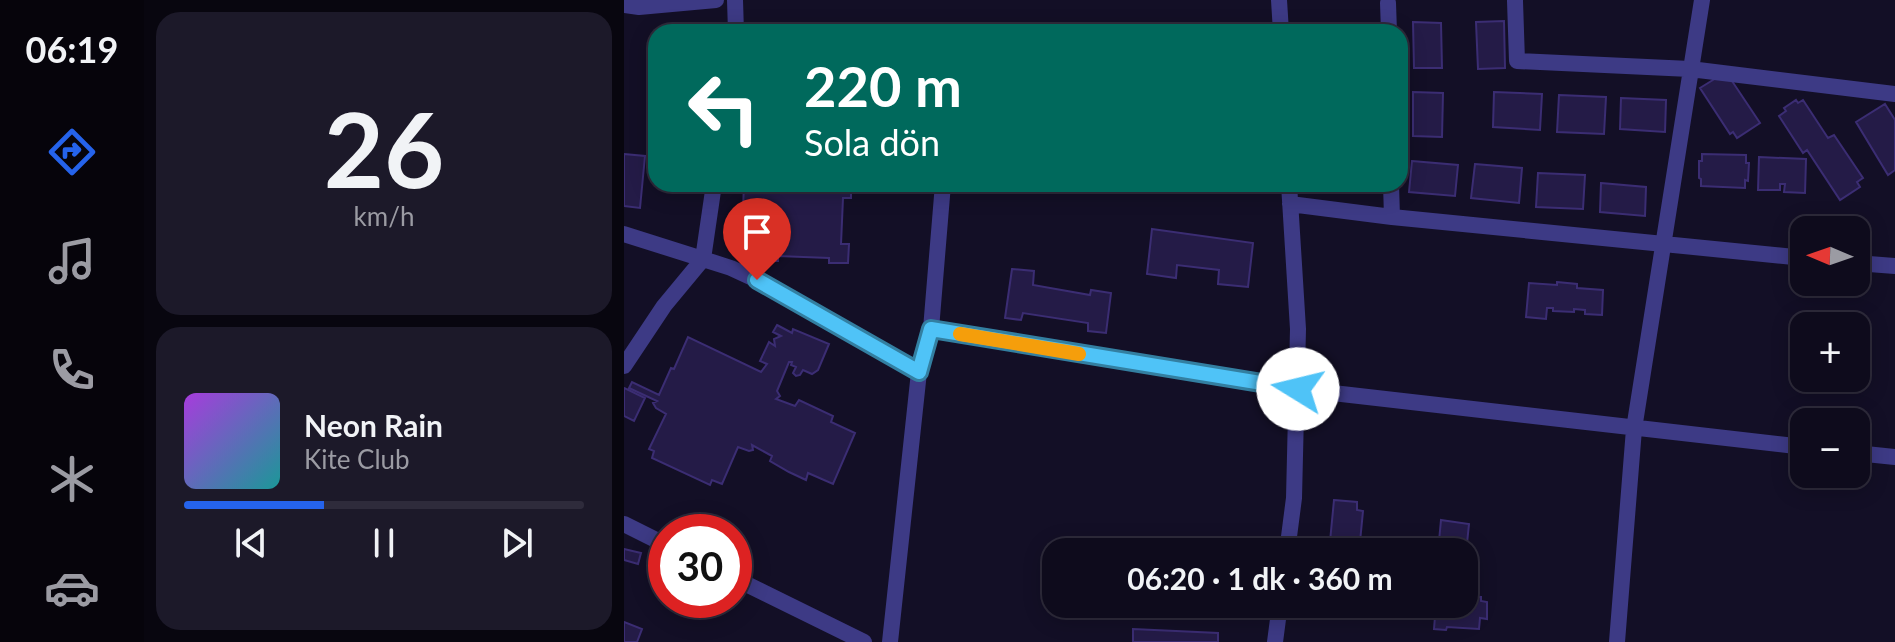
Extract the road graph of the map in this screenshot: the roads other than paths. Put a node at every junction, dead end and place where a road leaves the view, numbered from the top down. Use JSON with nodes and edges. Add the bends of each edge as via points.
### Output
{"nodes":[{"id":1,"x":716,"y":0,"type":"edge"},
{"id":2,"x":735,"y":0,"type":"edge"},
{"id":3,"x":1279,"y":0,"type":"edge"},
{"id":4,"x":1702,"y":0,"type":"edge"},
{"id":5,"x":1515,"y":1,"type":"edge"},
{"id":6,"x":1388,"y":3,"type":"dead end"},
{"id":7,"x":624,"y":5,"type":"edge"},
{"id":8,"x":736,"y":24,"type":"edge"},
{"id":9,"x":1280,"y":24,"type":"edge"},
{"id":10,"x":1389,"y":24,"type":"edge"},
{"id":11,"x":1690,"y":69,"type":"junction"},
{"id":12,"x":1895,"y":94,"type":"edge"},
{"id":13,"x":713,"y":192,"type":"edge"},
{"id":14,"x":942,"y":192,"type":"edge"},
{"id":15,"x":1289,"y":192,"type":"edge"},
{"id":16,"x":1391,"y":192,"type":"edge"},
{"id":17,"x":1290,"y":204,"type":"junction"},
{"id":18,"x":1392,"y":217,"type":"junction"},
{"id":19,"x":624,"y":234,"type":"edge"},
{"id":20,"x":1664,"y":244,"type":"junction"},
{"id":21,"x":1790,"y":257,"type":"edge"},
{"id":22,"x":703,"y":259,"type":"junction"},
{"id":23,"x":1870,"y":264,"type":"edge"},
{"id":24,"x":1895,"y":266,"type":"edge"},
{"id":25,"x":931,"y":329,"type":"junction"},
{"id":26,"x":624,"y":366,"type":"edge"},
{"id":27,"x":919,"y":372,"type":"junction"},
{"id":28,"x":1298,"y":389,"type":"junction"},
{"id":29,"x":1634,"y":429,"type":"junction"},
{"id":30,"x":1790,"y":446,"type":"edge"},
{"id":31,"x":1870,"y":454,"type":"edge"},
{"id":32,"x":1895,"y":457,"type":"edge"},
{"id":33,"x":624,"y":524,"type":"edge"},
{"id":34,"x":648,"y":536,"type":"edge"},
{"id":35,"x":1289,"y":538,"type":"edge"},
{"id":36,"x":752,"y":587,"type":"edge"},
{"id":37,"x":1278,"y":618,"type":"edge"},
{"id":38,"x":864,"y":642,"type":"edge"},
{"id":39,"x":890,"y":642,"type":"edge"},
{"id":40,"x":1275,"y":642,"type":"edge"},
{"id":41,"x":1617,"y":642,"type":"edge"}],
"edges":[{"from":1,"to":7,"type":"street"},
{"from":2,"to":8,"type":"street"},
{"from":3,"to":9,"type":"street"},
{"from":4,"to":11,"type":"street"},
{"from":5,"to":11,"type":"street","via":[[1517,61]]},
{"from":6,"to":10,"type":"street"},
{"from":11,"to":12,"type":"street"},
{"from":11,"to":20,"type":"street"},
{"from":13,"to":22,"type":"street"},
{"from":14,"to":25,"type":"street"},
{"from":15,"to":17,"type":"street"},
{"from":16,"to":18,"type":"street"},
{"from":17,"to":18,"type":"street"},
{"from":17,"to":28,"type":"street"},
{"from":18,"to":20,"type":"street"},
{"from":19,"to":22,"type":"street"},
{"from":20,"to":21,"type":"street"},
{"from":20,"to":29,"type":"street"},
{"from":22,"to":26,"type":"street"},
{"from":22,"to":27,"type":"street","via":[[757,280]]},
{"from":23,"to":24,"type":"street"},
{"from":25,"to":27,"type":"street"},
{"from":25,"to":28,"type":"street"},
{"from":27,"to":39,"type":"street"},
{"from":28,"to":29,"type":"street"},
{"from":28,"to":35,"type":"street"},
{"from":29,"to":30,"type":"street"},
{"from":29,"to":41,"type":"street"},
{"from":31,"to":32,"type":"street"},
{"from":33,"to":34,"type":"street"},
{"from":36,"to":38,"type":"street"},
{"from":37,"to":40,"type":"street"}]}
